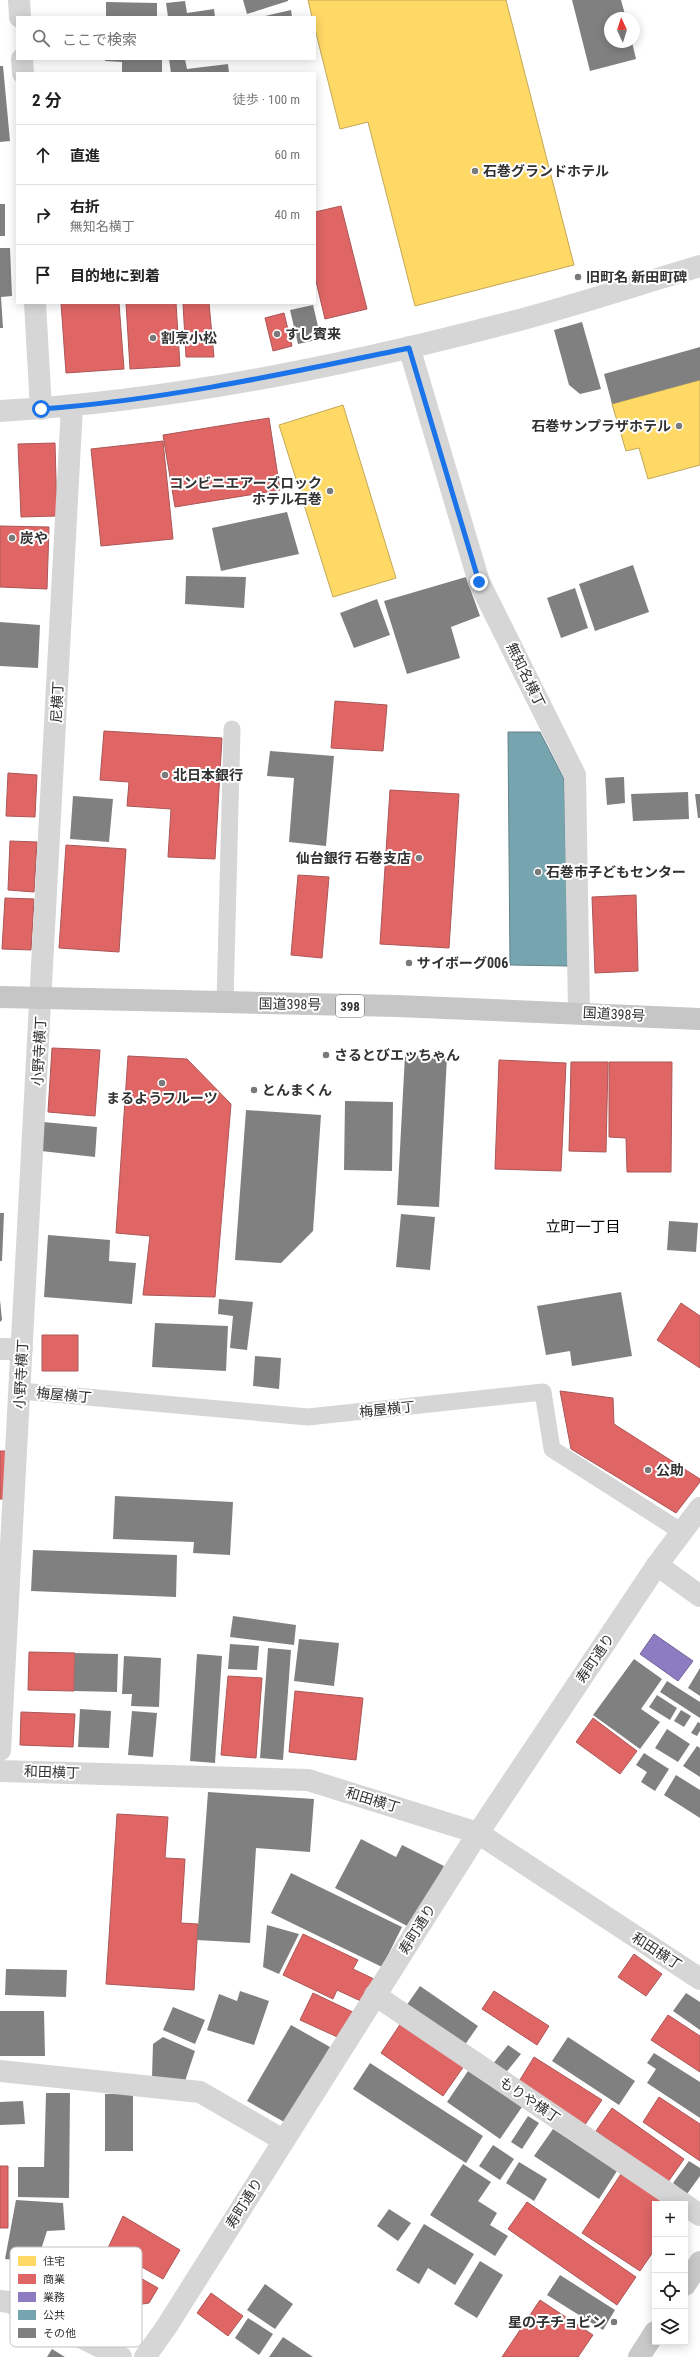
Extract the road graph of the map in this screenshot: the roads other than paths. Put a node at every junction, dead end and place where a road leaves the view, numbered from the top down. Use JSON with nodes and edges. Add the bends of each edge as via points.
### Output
{"nodes":[{"id":1,"x":19,"y":0,"type":"edge"},
{"id":2,"x":20,"y":16,"type":"edge"},
{"id":3,"x":22,"y":60,"type":"edge"},
{"id":4,"x":23,"y":72,"type":"edge"},
{"id":5,"x":700,"y":266,"type":"edge"},
{"id":6,"x":35,"y":304,"type":"edge"},
{"id":7,"x":409,"y":348,"type":"junction"},
{"id":8,"x":72,"y":406,"type":"junction"},
{"id":9,"x":41,"y":409,"type":"junction"},
{"id":10,"x":0,"y":411,"type":"edge"},
{"id":11,"x":232,"y":729,"type":"dead end"},
{"id":12,"x":0,"y":997,"type":"edge"},
{"id":13,"x":41,"y":998,"type":"junction"},
{"id":14,"x":225,"y":1003,"type":"junction"},
{"id":15,"x":579,"y":1012,"type":"junction"},
{"id":16,"x":700,"y":1019,"type":"edge"},
{"id":17,"x":0,"y":1349,"type":"edge"},
{"id":18,"x":22,"y":1350,"type":"junction"},
{"id":19,"x":20,"y":1391,"type":"junction"},
{"id":20,"x":700,"y":1508,"type":"edge"},
{"id":21,"x":682,"y":1532,"type":"junction"},
{"id":22,"x":657,"y":1565,"type":"junction"},
{"id":23,"x":700,"y":1596,"type":"edge"},
{"id":24,"x":0,"y":1750,"type":"edge"},
{"id":25,"x":0,"y":1771,"type":"edge"},
{"id":26,"x":478,"y":1833,"type":"junction"},
{"id":27,"x":700,"y":1980,"type":"edge"},
{"id":28,"x":375,"y":1995,"type":"junction"},
{"id":29,"x":0,"y":2071,"type":"edge"},
{"id":30,"x":283,"y":2140,"type":"junction"},
{"id":31,"x":680,"y":2201,"type":"edge"},
{"id":32,"x":688,"y":2207,"type":"edge"},
{"id":33,"x":700,"y":2215,"type":"edge"},
{"id":34,"x":700,"y":2262,"type":"edge"},
{"id":35,"x":688,"y":2280,"type":"edge"},
{"id":36,"x":0,"y":2301,"type":"edge"},
{"id":37,"x":10,"y":2302,"type":"edge"},
{"id":38,"x":652,"y":2337,"type":"edge"},
{"id":39,"x":101,"y":2347,"type":"edge"},
{"id":40,"x":121,"y":2357,"type":"edge"},
{"id":41,"x":145,"y":2357,"type":"edge"},
{"id":42,"x":639,"y":2357,"type":"edge"}],
"edges":[{"from":1,"to":2,"type":"street"},
{"from":3,"to":4,"type":"street"},
{"from":5,"to":7,"type":"street","via":[[498,326]]},
{"from":6,"to":9,"type":"street"},
{"from":7,"to":8,"type":"street","via":[[246,382]]},
{"from":7,"to":15,"type":"street","name":"無知名横丁","via":[[479,582],[575,775]]},
{"from":8,"to":9,"type":"street"},
{"from":8,"to":13,"type":"street","name":"尼横丁"},
{"from":9,"to":10,"type":"street"},
{"from":11,"to":14,"type":"lane"},
{"from":12,"to":13,"type":"highway","name":"国道398号","number":"398"},
{"from":13,"to":14,"type":"highway","name":"国道398号","number":"398"},
{"from":13,"to":18,"type":"street","name":"小野寺横丁"},
{"from":14,"to":15,"type":"highway","name":"国道398号","number":"398"},
{"from":15,"to":16,"type":"highway","name":"国道398号","number":"398"},
{"from":17,"to":18,"type":"street"},
{"from":18,"to":19,"type":"street","name":"小野寺横丁"},
{"from":19,"to":21,"type":"lane","name":"梅屋横丁","via":[[308,1417],[543,1392],[552,1449]]},
{"from":19,"to":24,"type":"street","name":"小野寺横丁"},
{"from":20,"to":21,"type":"street","name":"寿町通り"},
{"from":21,"to":22,"type":"street","name":"寿町通り"},
{"from":22,"to":23,"type":"street"},
{"from":22,"to":26,"type":"street","name":"寿町通り"},
{"from":25,"to":26,"type":"street","name":"和田横丁","via":[[308,1780]]},
{"from":26,"to":27,"type":"street","name":"和田横丁"},
{"from":26,"to":28,"type":"street","name":"寿町通り"},
{"from":28,"to":30,"type":"street","name":"寿町通り"},
{"from":28,"to":31,"type":"street","name":"もりや横丁"},
{"from":29,"to":30,"type":"street","via":[[200,2092]]},
{"from":30,"to":41,"type":"street","name":"寿町通り"},
{"from":32,"to":33,"type":"street","name":"もりや横丁"},
{"from":34,"to":35,"type":"main road"},
{"from":36,"to":37,"type":"street"},
{"from":38,"to":42,"type":"main road"},
{"from":39,"to":40,"type":"street"}]}
